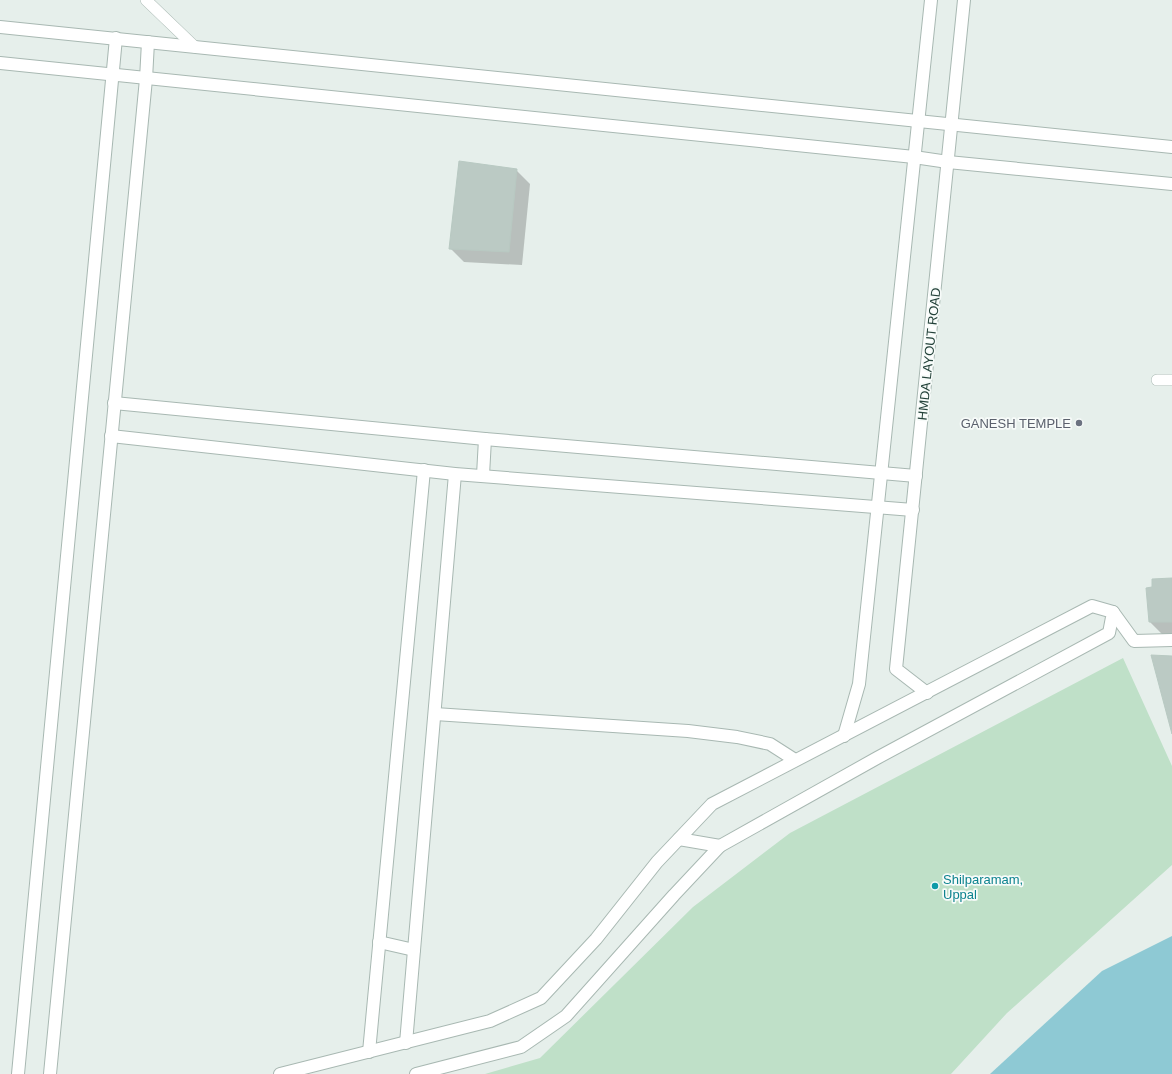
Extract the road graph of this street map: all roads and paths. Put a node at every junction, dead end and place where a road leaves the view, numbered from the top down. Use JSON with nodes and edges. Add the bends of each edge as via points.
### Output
{"nodes":[{"id":1,"x":146,"y":0,"type":"edge"},
{"id":2,"x":931,"y":0,"type":"edge"},
{"id":3,"x":964,"y":0,"type":"edge"},
{"id":4,"x":0,"y":27,"type":"edge"},
{"id":5,"x":116,"y":38,"type":"junction"},
{"id":6,"x":148,"y":42,"type":"junction"},
{"id":7,"x":195,"y":47,"type":"junction"},
{"id":8,"x":0,"y":63,"type":"edge"},
{"id":9,"x":113,"y":73,"type":"junction"},
{"id":10,"x":146,"y":78,"type":"junction"},
{"id":11,"x":918,"y":121,"type":"junction"},
{"id":12,"x":952,"y":124,"type":"junction"},
{"id":13,"x":1172,"y":147,"type":"edge"},
{"id":14,"x":914,"y":157,"type":"junction"},
{"id":15,"x":948,"y":162,"type":"junction"},
{"id":16,"x":1172,"y":184,"type":"edge"},
{"id":17,"x":1157,"y":380,"type":"dead end"},
{"id":18,"x":1172,"y":380,"type":"edge"},
{"id":19,"x":114,"y":403,"type":"junction"},
{"id":20,"x":111,"y":436,"type":"junction"},
{"id":21,"x":485,"y":439,"type":"junction"},
{"id":22,"x":424,"y":470,"type":"junction"},
{"id":23,"x":881,"y":473,"type":"junction"},
{"id":24,"x":455,"y":474,"type":"junction"},
{"id":25,"x":483,"y":475,"type":"junction"},
{"id":26,"x":916,"y":476,"type":"junction"},
{"id":27,"x":878,"y":507,"type":"junction"},
{"id":28,"x":913,"y":510,"type":"junction"},
{"id":29,"x":1113,"y":612,"type":"junction"},
{"id":30,"x":1172,"y":640,"type":"edge"},
{"id":31,"x":927,"y":693,"type":"junction"},
{"id":32,"x":435,"y":714,"type":"junction"},
{"id":33,"x":844,"y":736,"type":"junction"},
{"id":34,"x":795,"y":760,"type":"junction"},
{"id":35,"x":678,"y":839,"type":"junction"},
{"id":36,"x":720,"y":846,"type":"junction"},
{"id":37,"x":379,"y":942,"type":"junction"},
{"id":38,"x":414,"y":950,"type":"junction"},
{"id":39,"x":406,"y":1043,"type":"junction"},
{"id":40,"x":369,"y":1052,"type":"junction"},
{"id":41,"x":18,"y":1074,"type":"edge"},
{"id":42,"x":50,"y":1074,"type":"edge"},
{"id":43,"x":280,"y":1074,"type":"edge"},
{"id":44,"x":416,"y":1074,"type":"edge"}],
"edges":[{"from":1,"to":7,"type":"lane"},
{"from":2,"to":11,"type":"street"},
{"from":3,"to":12,"type":"street","name":"HMDA LAYOUT ROAD"},
{"from":4,"to":5,"type":"street"},
{"from":5,"to":6,"type":"street"},
{"from":5,"to":9,"type":"street"},
{"from":6,"to":7,"type":"street"},
{"from":6,"to":10,"type":"street"},
{"from":7,"to":11,"type":"street"},
{"from":8,"to":9,"type":"street"},
{"from":9,"to":10,"type":"street"},
{"from":9,"to":41,"type":"street"},
{"from":10,"to":14,"type":"street"},
{"from":10,"to":19,"type":"street"},
{"from":11,"to":12,"type":"street"},
{"from":11,"to":14,"type":"street"},
{"from":12,"to":13,"type":"street"},
{"from":12,"to":15,"type":"street","name":"HMDA LAYOUT ROAD"},
{"from":14,"to":15,"type":"street"},
{"from":14,"to":23,"type":"street"},
{"from":15,"to":16,"type":"street"},
{"from":15,"to":26,"type":"street","name":"HMDA LAYOUT ROAD"},
{"from":17,"to":18,"type":"lane"},
{"from":19,"to":20,"type":"street"},
{"from":19,"to":21,"type":"street"},
{"from":20,"to":22,"type":"street"},
{"from":20,"to":42,"type":"street"},
{"from":21,"to":23,"type":"street"},
{"from":21,"to":25,"type":"street"},
{"from":22,"to":24,"type":"street"},
{"from":22,"to":37,"type":"street"},
{"from":23,"to":26,"type":"street"},
{"from":23,"to":27,"type":"street"},
{"from":24,"to":25,"type":"street"},
{"from":24,"to":32,"type":"street"},
{"from":25,"to":27,"type":"street"},
{"from":26,"to":28,"type":"street","name":"HMDA LAYOUT ROAD"},
{"from":27,"to":28,"type":"street"},
{"from":27,"to":33,"type":"street","via":[[859,684]]},
{"from":28,"to":31,"type":"street","name":"HMDA LAYOUT ROAD","via":[[896,669]]},
{"from":29,"to":30,"type":"street","via":[[1134,641]]},
{"from":29,"to":31,"type":"street","via":[[1092,606]]},
{"from":29,"to":36,"type":"street","via":[[1109,633]]},
{"from":31,"to":33,"type":"street"},
{"from":32,"to":34,"type":"street","via":[[737,736],[770,744]]},
{"from":32,"to":38,"type":"street"},
{"from":33,"to":34,"type":"street"},
{"from":34,"to":35,"type":"street","via":[[712,804]]},
{"from":35,"to":36,"type":"street"},
{"from":35,"to":39,"type":"street","via":[[596,939],[541,998],[490,1022]]},
{"from":36,"to":44,"type":"street","via":[[566,1016],[521,1047]]},
{"from":37,"to":38,"type":"street"},
{"from":37,"to":40,"type":"street"},
{"from":38,"to":39,"type":"street"},
{"from":39,"to":40,"type":"street"},
{"from":40,"to":43,"type":"street"}]}
